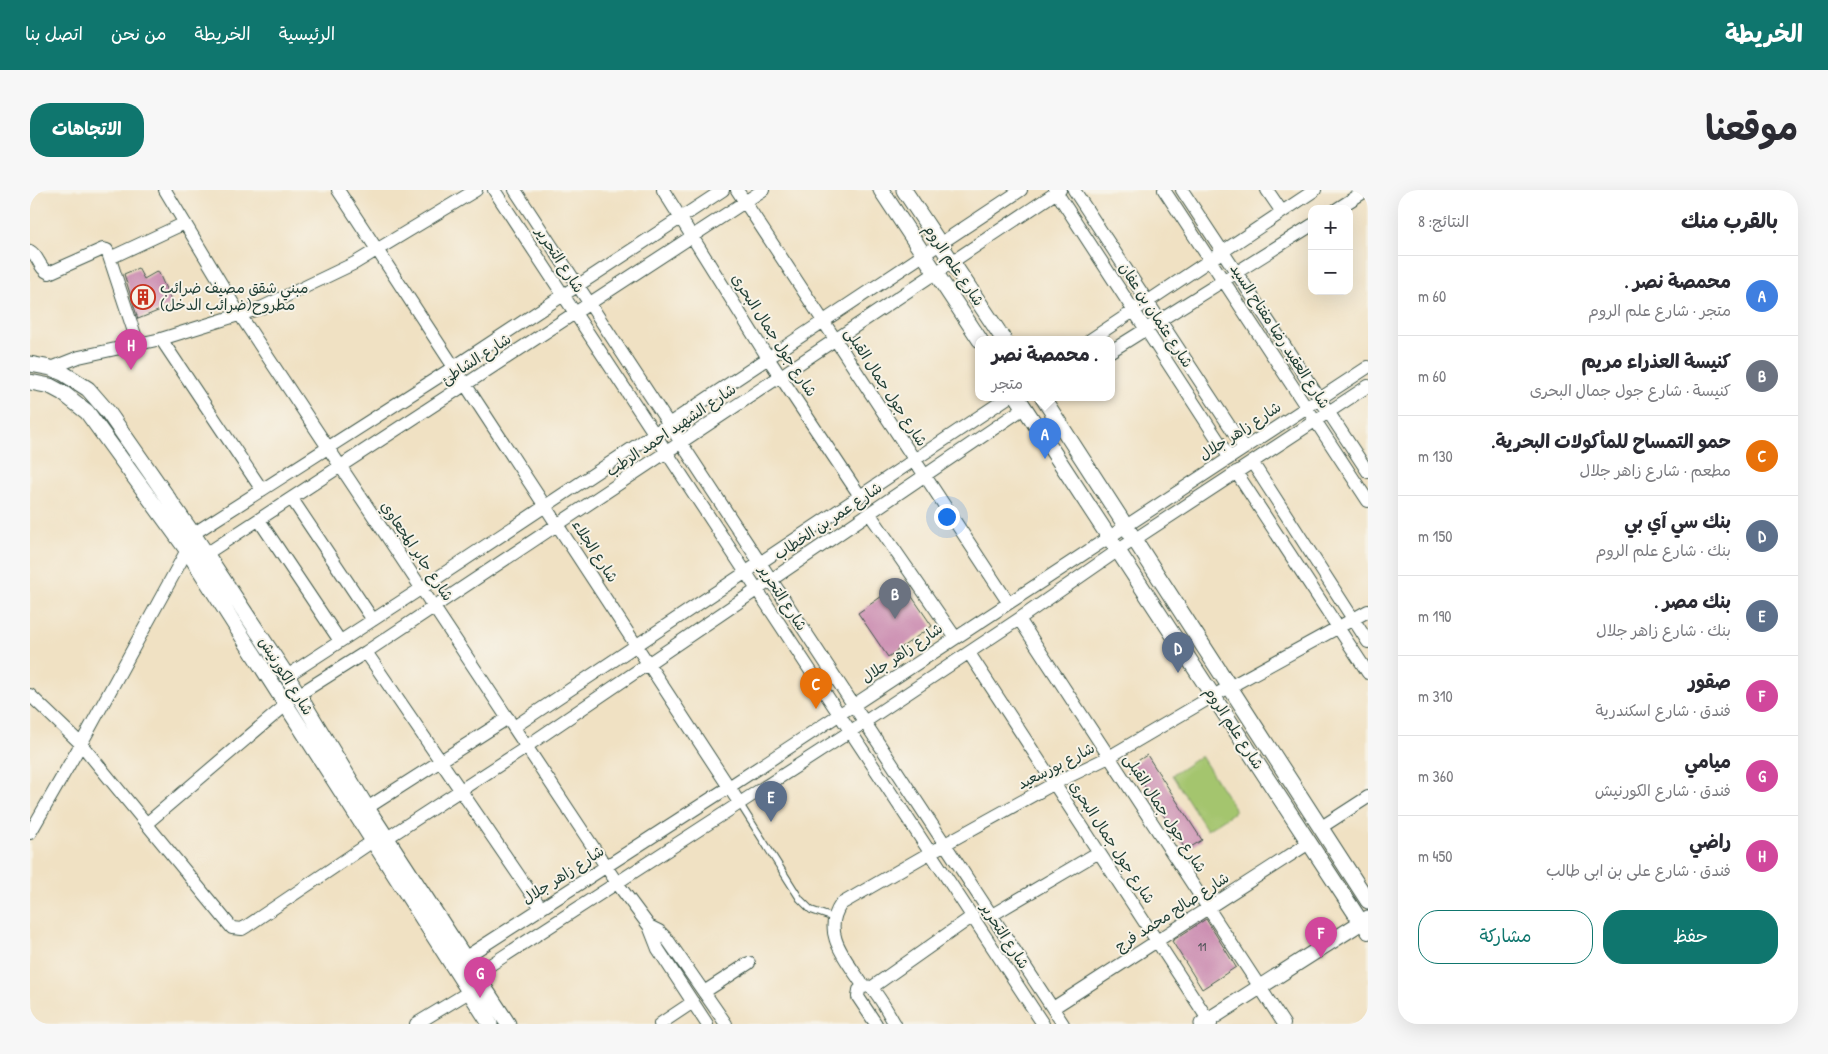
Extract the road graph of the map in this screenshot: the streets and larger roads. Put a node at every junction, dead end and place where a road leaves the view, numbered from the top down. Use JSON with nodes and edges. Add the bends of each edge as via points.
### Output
{"nodes":[{"id":1,"x":165,"y":190,"type":"edge"},
{"id":2,"x":338,"y":190,"type":"edge"},
{"id":3,"x":476,"y":190,"type":"edge"},
{"id":4,"x":494,"y":190,"type":"edge"},
{"id":5,"x":515,"y":190,"type":"edge"},
{"id":6,"x":662,"y":190,"type":"edge"},
{"id":7,"x":723,"y":190,"type":"edge"},
{"id":8,"x":737,"y":190,"type":"edge"},
{"id":9,"x":763,"y":190,"type":"edge"},
{"id":10,"x":881,"y":190,"type":"edge"},
{"id":11,"x":904,"y":190,"type":"edge"},
{"id":12,"x":1021,"y":190,"type":"edge"},
{"id":13,"x":1074,"y":190,"type":"edge"},
{"id":14,"x":1164,"y":190,"type":"edge"},
{"id":15,"x":1267,"y":190,"type":"edge"},
{"id":16,"x":1315,"y":190,"type":"edge"},
{"id":17,"x":1367,"y":190,"type":"edge"},
{"id":18,"x":1057,"y":191,"type":"edge"},
{"id":19,"x":1187,"y":192,"type":"edge"},
{"id":20,"x":745,"y":202,"type":"junction"},
{"id":21,"x":1343,"y":205,"type":"edge"},
{"id":22,"x":1282,"y":212,"type":"junction"},
{"id":23,"x":681,"y":218,"type":"junction"},
{"id":24,"x":185,"y":223,"type":"junction"},
{"id":25,"x":1308,"y":227,"type":"edge"},
{"id":26,"x":692,"y":236,"type":"junction"},
{"id":27,"x":940,"y":244,"type":"junction"},
{"id":28,"x":30,"y":251,"type":"edge"},
{"id":29,"x":377,"y":251,"type":"junction"},
{"id":30,"x":1223,"y":252,"type":"junction"},
{"id":31,"x":924,"y":255,"type":"junction"},
{"id":32,"x":110,"y":258,"type":"junction"},
{"id":33,"x":1210,"y":260,"type":"junction"},
{"id":34,"x":952,"y":262,"type":"junction"},
{"id":35,"x":1236,"y":272,"type":"junction"},
{"id":36,"x":936,"y":273,"type":"junction"},
{"id":37,"x":1223,"y":280,"type":"junction"},
{"id":38,"x":578,"y":286,"type":"junction"},
{"id":39,"x":564,"y":295,"type":"junction"},
{"id":40,"x":1148,"y":302,"type":"junction"},
{"id":41,"x":590,"y":304,"type":"junction"},
{"id":42,"x":1134,"y":311,"type":"junction"},
{"id":43,"x":576,"y":313,"type":"junction"},
{"id":44,"x":240,"y":315,"type":"junction"},
{"id":45,"x":1160,"y":320,"type":"junction"},
{"id":46,"x":823,"y":321,"type":"junction"},
{"id":47,"x":1146,"y":330,"type":"junction"},
{"id":48,"x":977,"y":336,"type":"edge"},
{"id":49,"x":1001,"y":336,"type":"edge"},
{"id":50,"x":1096,"y":336,"type":"edge"},
{"id":51,"x":161,"y":339,"type":"junction"},
{"id":52,"x":836,"y":340,"type":"junction"},
{"id":53,"x":138,"y":344,"type":"junction"},
{"id":54,"x":1115,"y":349,"type":"edge"},
{"id":55,"x":768,"y":358,"type":"junction"},
{"id":56,"x":30,"y":364,"type":"edge"},
{"id":57,"x":454,"y":367,"type":"junction"},
{"id":58,"x":1368,"y":367,"type":"edge"},
{"id":59,"x":58,"y":370,"type":"junction"},
{"id":60,"x":780,"y":376,"type":"junction"},
{"id":61,"x":33,"y":382,"type":"edge"},
{"id":62,"x":466,"y":385,"type":"junction"},
{"id":63,"x":1368,"y":386,"type":"edge"},
{"id":64,"x":88,"y":389,"type":"junction"},
{"id":65,"x":69,"y":397,"type":"junction"},
{"id":66,"x":1319,"y":398,"type":"junction"},
{"id":67,"x":1002,"y":401,"type":"edge"},
{"id":68,"x":1045,"y":401,"type":"edge"},
{"id":69,"x":1021,"y":403,"type":"edge"},
{"id":70,"x":1306,"y":407,"type":"junction"},
{"id":71,"x":1328,"y":412,"type":"junction"},
{"id":72,"x":1315,"y":420,"type":"junction"},
{"id":73,"x":669,"y":424,"type":"junction"},
{"id":74,"x":655,"y":434,"type":"junction"},
{"id":75,"x":681,"y":442,"type":"junction"},
{"id":76,"x":329,"y":447,"type":"junction"},
{"id":77,"x":1244,"y":448,"type":"junction"},
{"id":78,"x":667,"y":452,"type":"junction"},
{"id":79,"x":1229,"y":457,"type":"junction"},
{"id":80,"x":914,"y":460,"type":"junction"},
{"id":81,"x":1252,"y":462,"type":"junction"},
{"id":82,"x":342,"y":466,"type":"junction"},
{"id":83,"x":1236,"y":472,"type":"junction"},
{"id":84,"x":1368,"y":472,"type":"edge"},
{"id":85,"x":925,"y":476,"type":"junction"},
{"id":86,"x":262,"y":490,"type":"junction"},
{"id":87,"x":860,"y":496,"type":"junction"},
{"id":88,"x":292,"y":499,"type":"junction"},
{"id":89,"x":1368,"y":501,"type":"edge"},
{"id":90,"x":546,"y":506,"type":"junction"},
{"id":91,"x":869,"y":513,"type":"junction"},
{"id":92,"x":259,"y":520,"type":"junction"},
{"id":93,"x":558,"y":524,"type":"junction"},
{"id":94,"x":1124,"y":526,"type":"junction"},
{"id":95,"x":193,"y":534,"type":"junction"},
{"id":96,"x":1108,"y":537,"type":"junction"},
{"id":97,"x":1133,"y":540,"type":"junction"},
{"id":98,"x":187,"y":550,"type":"junction"},
{"id":99,"x":1117,"y":550,"type":"junction"},
{"id":100,"x":206,"y":554,"type":"junction"},
{"id":101,"x":760,"y":563,"type":"junction"},
{"id":102,"x":746,"y":572,"type":"junction"},
{"id":103,"x":771,"y":580,"type":"junction"},
{"id":104,"x":422,"y":588,"type":"junction"},
{"id":105,"x":757,"y":589,"type":"junction"},
{"id":106,"x":1008,"y":602,"type":"junction"},
{"id":107,"x":435,"y":607,"type":"junction"},
{"id":108,"x":1368,"y":611,"type":"edge"},
{"id":109,"x":1019,"y":619,"type":"junction"},
{"id":110,"x":1353,"y":619,"type":"junction"},
{"id":111,"x":373,"y":620,"type":"junction"},
{"id":112,"x":1338,"y":627,"type":"junction"},
{"id":113,"x":955,"y":637,"type":"junction"},
{"id":114,"x":340,"y":641,"type":"junction"},
{"id":115,"x":1368,"y":642,"type":"edge"},
{"id":116,"x":637,"y":645,"type":"junction"},
{"id":117,"x":366,"y":652,"type":"junction"},
{"id":118,"x":969,"y":653,"type":"junction"},
{"id":119,"x":648,"y":663,"type":"junction"},
{"id":120,"x":1368,"y":673,"type":"edge"},
{"id":121,"x":287,"y":676,"type":"junction"},
{"id":122,"x":1229,"y":688,"type":"junction"},
{"id":123,"x":30,"y":695,"type":"edge"},
{"id":124,"x":1213,"y":696,"type":"junction"},
{"id":125,"x":293,"y":700,"type":"junction"},
{"id":126,"x":854,"y":704,"type":"junction"},
{"id":127,"x":840,"y":714,"type":"junction"},
{"id":128,"x":865,"y":722,"type":"junction"},
{"id":129,"x":511,"y":723,"type":"junction"},
{"id":130,"x":851,"y":731,"type":"junction"},
{"id":131,"x":81,"y":744,"type":"junction"},
{"id":132,"x":527,"y":746,"type":"junction"},
{"id":133,"x":1109,"y":757,"type":"junction"},
{"id":134,"x":440,"y":762,"type":"junction"},
{"id":135,"x":1055,"y":783,"type":"junction"},
{"id":136,"x":729,"y":787,"type":"junction"},
{"id":137,"x":460,"y":791,"type":"junction"},
{"id":138,"x":1368,"y":797,"type":"edge"},
{"id":139,"x":740,"y":804,"type":"junction"},
{"id":140,"x":367,"y":808,"type":"junction"},
{"id":141,"x":146,"y":824,"type":"junction"},
{"id":142,"x":1320,"y":828,"type":"junction"},
{"id":143,"x":30,"y":833,"type":"edge"},
{"id":144,"x":380,"y":840,"type":"junction"},
{"id":145,"x":946,"y":844,"type":"junction"},
{"id":146,"x":1309,"y":844,"type":"junction"},
{"id":147,"x":1099,"y":852,"type":"junction"},
{"id":148,"x":931,"y":853,"type":"junction"},
{"id":149,"x":606,"y":866,"type":"junction"},
{"id":150,"x":617,"y":883,"type":"junction"},
{"id":151,"x":1368,"y":901,"type":"edge"},
{"id":152,"x":541,"y":908,"type":"junction"},
{"id":153,"x":1208,"y":908,"type":"junction"},
{"id":154,"x":992,"y":915,"type":"junction"},
{"id":155,"x":972,"y":916,"type":"junction"},
{"id":156,"x":1366,"y":924,"type":"edge"},
{"id":157,"x":649,"y":926,"type":"junction"},
{"id":158,"x":1158,"y":942,"type":"junction"},
{"id":159,"x":459,"y":962,"type":"junction"},
{"id":160,"x":749,"y":963,"type":"dead end"},
{"id":161,"x":469,"y":983,"type":"junction"},
{"id":162,"x":867,"y":987,"type":"junction"},
{"id":163,"x":1260,"y":987,"type":"junction"},
{"id":164,"x":704,"y":992,"type":"junction"},
{"id":165,"x":693,"y":1002,"type":"junction"},
{"id":166,"x":1053,"y":1008,"type":"junction"},
{"id":167,"x":1040,"y":1023,"type":"edge"},
{"id":168,"x":1207,"y":1023,"type":"edge"},
{"id":169,"x":416,"y":1024,"type":"edge"},
{"id":170,"x":490,"y":1024,"type":"edge"},
{"id":171,"x":508,"y":1024,"type":"edge"},
{"id":172,"x":660,"y":1024,"type":"edge"},
{"id":173,"x":707,"y":1024,"type":"edge"},
{"id":174,"x":726,"y":1024,"type":"edge"},
{"id":175,"x":876,"y":1024,"type":"edge"},
{"id":176,"x":895,"y":1024,"type":"edge"},
{"id":177,"x":1063,"y":1024,"type":"edge"},
{"id":178,"x":1284,"y":1024,"type":"edge"}],
"edges":[{"from":1,"to":24,"type":"street","name":"شارع جابر المجعاوي"},
{"from":2,"to":29,"type":"street","name":"شارع الجلاء"},
{"from":3,"to":29,"type":"street"},
{"from":4,"to":39,"type":"street","name":"شارع التحرير"},
{"from":5,"to":38,"type":"street","name":"شارع التحرير"},
{"from":6,"to":23,"type":"street","name":"شارع جول جمال البحرى"},
{"from":7,"to":23,"type":"street","name":"شارع الشاطئ"},
{"from":8,"to":20,"type":"street","name":"شارع جول جمال القبلى"},
{"from":9,"to":20,"type":"street","name":"شارع الشاطئ"},
{"from":10,"to":31,"type":"street","name":"شارع علم الروم"},
{"from":11,"to":27,"type":"street","name":"شارع علم الروم"},
{"from":12,"to":27,"type":"street","name":"شارع الشهيد احمد الرطب"},
{"from":13,"to":40,"type":"street","name":"شارع عثمان بن عفان"},
{"from":14,"to":33,"type":"street","name":"شارع العقيد رضا مفتاح السيد"},
{"from":15,"to":22,"type":"street"},
{"from":16,"to":22,"type":"street"},
{"from":17,"to":21,"type":"street"},
{"from":18,"to":34,"type":"street","name":"شارع الشهيد احمد الرطب"},
{"from":18,"to":42,"type":"street","name":"شارع عثمان بن عفان"},
{"from":19,"to":30,"type":"street","name":"شارع العقيد رضا مفتاح السيد"},
{"from":20,"to":26,"type":"street","name":"شارع الشاطئ"},
{"from":20,"to":46,"type":"street","name":"شارع جول جمال القبلى"},
{"from":22,"to":30,"type":"street"},
{"from":23,"to":26,"type":"street","name":"شارع جول جمال البحرى"},
{"from":23,"to":38,"type":"street","name":"شارع الشاطئ"},
{"from":24,"to":32,"type":"street"},
{"from":24,"to":44,"type":"street","name":"شارع جابر المجعاوي"},
{"from":25,"to":35,"type":"street"},
{"from":26,"to":41,"type":"street","name":"شارع الشاطئ"},
{"from":26,"to":55,"type":"street","name":"شارع جول جمال البحرى"},
{"from":27,"to":31,"type":"street","name":"شارع الشهيد احمد الرطب"},
{"from":27,"to":34,"type":"street","name":"شارع علم الروم"},
{"from":28,"to":32,"type":"street","via":[[43,270],[49,273],[103,249]]},
{"from":29,"to":44,"type":"street","via":[[261,308]]},
{"from":29,"to":57,"type":"street","name":"شارع الجلاء"},
{"from":30,"to":33,"type":"street"},
{"from":30,"to":35,"type":"street","name":"شارع العقيد رضا مفتاح السيد"},
{"from":31,"to":36,"type":"street","name":"شارع علم الروم"},
{"from":31,"to":46,"type":"street","name":"شارع الشهيد احمد الرطب"},
{"from":32,"to":53,"type":"street"},
{"from":33,"to":37,"type":"street","name":"شارع العقيد رضا مفتاح السيد"},
{"from":33,"to":40,"type":"street"},
{"from":34,"to":36,"type":"street","name":"شارع الشهيد احمد الرطب"},
{"from":34,"to":49,"type":"street","name":"شارع علم الروم"},
{"from":35,"to":37,"type":"street"},
{"from":35,"to":66,"type":"street","name":"شارع العقيد رضا مفتاح السيد"},
{"from":36,"to":48,"type":"street","name":"شارع علم الروم"},
{"from":36,"to":52,"type":"street","name":"شارع الشهيد احمد الرطب"},
{"from":37,"to":45,"type":"street"},
{"from":37,"to":70,"type":"street","name":"شارع العقيد رضا مفتاح السيد"},
{"from":38,"to":39,"type":"street","name":"شارع الشاطئ"},
{"from":38,"to":41,"type":"street","name":"شارع التحرير"},
{"from":39,"to":43,"type":"street","name":"شارع التحرير"},
{"from":39,"to":57,"type":"street","name":"شارع الشاطئ"},
{"from":40,"to":42,"type":"street"},
{"from":40,"to":45,"type":"street","name":"شارع عثمان بن عفان"},
{"from":41,"to":43,"type":"street","name":"شارع الشاطئ"},
{"from":41,"to":73,"type":"street","name":"شارع التحرير"},
{"from":42,"to":47,"type":"street","name":"شارع عثمان بن عفان"},
{"from":42,"to":50,"type":"street"},
{"from":43,"to":62,"type":"street","name":"شارع الشاطئ"},
{"from":43,"to":74,"type":"street","name":"شارع التحرير"},
{"from":44,"to":51,"type":"street"},
{"from":44,"to":76,"type":"street","name":"شارع جابر المجعاوي"},
{"from":45,"to":47,"type":"street"},
{"from":45,"to":77,"type":"street","name":"شارع عثمان بن عفان"},
{"from":46,"to":52,"type":"street","name":"شارع جول جمال القبلى"},
{"from":46,"to":55,"type":"street","name":"شارع الشهيد احمد الرطب"},
{"from":47,"to":54,"type":"street"},
{"from":47,"to":79,"type":"street","name":"شارع عثمان بن عفان"},
{"from":51,"to":53,"type":"street"},
{"from":51,"to":86,"type":"street"},
{"from":52,"to":60,"type":"street","name":"شارع الشهيد احمد الرطب"},
{"from":52,"to":80,"type":"street","name":"شارع جول جمال القبلى"},
{"from":53,"to":59,"type":"street","via":[[93,354]]},
{"from":55,"to":60,"type":"street","name":"شارع جول جمال البحرى"},
{"from":55,"to":73,"type":"street","name":"شارع الشهيد احمد الرطب"},
{"from":56,"to":59,"type":"street","name":"شارع الكورنيش"},
{"from":57,"to":62,"type":"street","name":"شارع الجلاء"},
{"from":57,"to":76,"type":"street","name":"شارع الشاطئ"},
{"from":58,"to":66,"type":"street","name":"شارع زاهر جلال"},
{"from":59,"to":61,"type":"street"},
{"from":59,"to":64,"type":"street","name":"شارع الكورنيش"},
{"from":59,"to":65,"type":"street"},
{"from":60,"to":75,"type":"street","name":"شارع الشهيد احمد الرطب"},
{"from":60,"to":87,"type":"street","name":"شارع جول جمال البحرى"},
{"from":61,"to":65,"type":"street","name":"شارع الكورنيش","via":[[50,386]]},
{"from":62,"to":82,"type":"street","name":"شارع الشاطئ"},
{"from":62,"to":90,"type":"street","name":"شارع الجلاء"},
{"from":63,"to":71,"type":"street"},
{"from":64,"to":65,"type":"street"},
{"from":64,"to":95,"type":"street","name":"شارع الكورنيش","via":[[108,412]]},
{"from":65,"to":98,"type":"street","name":"شارع الكورنيش","via":[[87,412]]},
{"from":66,"to":70,"type":"street","name":"شارع زاهر جلال"},
{"from":66,"to":71,"type":"street","name":"شارع العقيد رضا مفتاح السيد"},
{"from":67,"to":80,"type":"street","name":"شارع عمر بن الخطاب"},
{"from":68,"to":94,"type":"street","name":"شارع علم الروم"},
{"from":69,"to":85,"type":"street","name":"شارع عمر بن الخطاب"},
{"from":69,"to":96,"type":"street","name":"شارع علم الروم"},
{"from":70,"to":72,"type":"street","name":"شارع العقيد رضا مفتاح السيد"},
{"from":70,"to":77,"type":"street","name":"شارع زاهر جلال"},
{"from":71,"to":72,"type":"street"},
{"from":71,"to":84,"type":"street","name":"شارع العقيد رضا مفتاح السيد"},
{"from":72,"to":81,"type":"street"},
{"from":72,"to":89,"type":"street","name":"شارع العقيد رضا مفتاح السيد"},
{"from":73,"to":74,"type":"street","name":"شارع الشهيد احمد الرطب"},
{"from":73,"to":75,"type":"street","name":"شارع التحرير"},
{"from":74,"to":78,"type":"street","name":"شارع التحرير"},
{"from":74,"to":90,"type":"street","name":"شارع الشهيد احمد الرطب"},
{"from":75,"to":78,"type":"street","name":"شارع الشهيد احمد الرطب"},
{"from":75,"to":101,"type":"street","name":"شارع التحرير"},
{"from":76,"to":82,"type":"street","name":"شارع جابر المجعاوي"},
{"from":76,"to":86,"type":"street","name":"شارع الشاطئ"},
{"from":77,"to":79,"type":"street","name":"شارع زاهر جلال"},
{"from":78,"to":93,"type":"street","name":"شارع الشهيد احمد الرطب"},
{"from":78,"to":102,"type":"street","name":"شارع التحرير"},
{"from":79,"to":94,"type":"street","name":"شارع زاهر جلال"},
{"from":80,"to":85,"type":"street","name":"شارع جول جمال القبلى"},
{"from":80,"to":87,"type":"street","name":"شارع عمر بن الخطاب"},
{"from":81,"to":83,"type":"street"},
{"from":81,"to":110,"type":"street"},
{"from":82,"to":88,"type":"street","name":"شارع الشاطئ"},
{"from":82,"to":104,"type":"street","name":"شارع جابر المجعاوي"},
{"from":83,"to":97,"type":"street"},
{"from":83,"to":112,"type":"street"},
{"from":85,"to":91,"type":"street","name":"شارع عمر بن الخطاب"},
{"from":85,"to":106,"type":"street","name":"شارع جول جمال القبلى"},
{"from":86,"to":95,"type":"street","name":"شارع الشاطئ"},
{"from":87,"to":101,"type":"street","name":"شارع عمر بن الخطاب"},
{"from":88,"to":92,"type":"street","name":"شارع الشاطئ"},
{"from":88,"to":111,"type":"street"},
{"from":90,"to":93,"type":"street","name":"شارع الجلاء"},
{"from":90,"to":104,"type":"street","name":"شارع الشهيد احمد الرطب"},
{"from":91,"to":103,"type":"street","name":"شارع عمر بن الخطاب"},
{"from":91,"to":113,"type":"street"},
{"from":92,"to":100,"type":"street","name":"شارع الشاطئ"},
{"from":92,"to":114,"type":"street"},
{"from":93,"to":107,"type":"street","name":"شارع الشهيد احمد الرطب"},
{"from":93,"to":116,"type":"street","name":"شارع الجلاء"},
{"from":94,"to":96,"type":"street","name":"شارع زاهر جلال"},
{"from":94,"to":97,"type":"street","name":"شارع علم الروم"},
{"from":95,"to":100,"type":"street","name":"شارع الكورنيش"},
{"from":96,"to":99,"type":"street","name":"شارع علم الروم"},
{"from":96,"to":106,"type":"street","name":"شارع زاهر جلال"},
{"from":97,"to":99,"type":"street"},
{"from":97,"to":122,"type":"street","name":"شارع علم الروم"},
{"from":98,"to":125,"type":"street","name":"شارع الكورنيش"},
{"from":98,"to":131,"type":"street"},
{"from":99,"to":109,"type":"street"},
{"from":99,"to":124,"type":"street","name":"شارع علم الروم"},
{"from":100,"to":121,"type":"street","name":"شارع الكورنيش"},
{"from":101,"to":102,"type":"street","name":"شارع عمر بن الخطاب"},
{"from":101,"to":103,"type":"street","name":"شارع التحرير"},
{"from":102,"to":105,"type":"street","name":"شارع التحرير"},
{"from":102,"to":116,"type":"street","name":"شارع عمر بن الخطاب"},
{"from":103,"to":105,"type":"street","name":"شارع عمر بن الخطاب"},
{"from":103,"to":126,"type":"street","name":"شارع التحرير"},
{"from":104,"to":107,"type":"street","name":"شارع جابر المجعاوي"},
{"from":104,"to":111,"type":"street","name":"شارع الشهيد احمد الرطب"},
{"from":105,"to":119,"type":"street","name":"شارع عمر بن الخطاب"},
{"from":105,"to":127,"type":"street","name":"شارع التحرير"},
{"from":106,"to":113,"type":"street","name":"شارع زاهر جلال"},
{"from":107,"to":117,"type":"street","name":"شارع الشهيد احمد الرطب"},
{"from":107,"to":129,"type":"street","name":"شارع جابر المجعاوي"},
{"from":108,"to":110,"type":"street","name":"شارع بورسعيد"},
{"from":109,"to":118,"type":"street"},
{"from":109,"to":133,"type":"street","name":"شارع جول جمال القبلى"},
{"from":110,"to":112,"type":"street","name":"شارع بورسعيد"},
{"from":110,"to":115,"type":"street"},
{"from":111,"to":114,"type":"street","name":"شارع الشهيد احمد الرطب"},
{"from":112,"to":120,"type":"street"},
{"from":112,"to":122,"type":"street","name":"شارع بورسعيد"},
{"from":113,"to":126,"type":"street","name":"شارع زاهر جلال"},
{"from":114,"to":121,"type":"street","name":"شارع الشهيد احمد الرطب"},
{"from":116,"to":119,"type":"street","name":"شارع الجلاء"},
{"from":116,"to":129,"type":"street","name":"شارع عمر بن الخطاب"},
{"from":117,"to":125,"type":"street","name":"شارع الشهيد احمد الرطب"},
{"from":117,"to":134,"type":"street"},
{"from":118,"to":128,"type":"street"},
{"from":118,"to":135,"type":"street","name":"شارع جول جمال البحرى"},
{"from":119,"to":132,"type":"street","name":"شارع عمر بن الخطاب"},
{"from":119,"to":136,"type":"street","name":"شارع الجلاء"},
{"from":121,"to":125,"type":"street","name":"شارع الكورنيش"},
{"from":122,"to":124,"type":"street","name":"شارع بورسعيد"},
{"from":122,"to":142,"type":"street","name":"شارع علم الروم"},
{"from":123,"to":131,"type":"street"},
{"from":124,"to":133,"type":"street","name":"شارع بورسعيد"},
{"from":124,"to":146,"type":"street","name":"شارع علم الروم"},
{"from":125,"to":140,"type":"street","name":"شارع الكورنيش"},
{"from":125,"to":141,"type":"street","name":"شارع الشهيد احمد الرطب"},
{"from":125,"to":144,"type":"street","name":"شارع الكورنيش"},
{"from":126,"to":127,"type":"street","name":"شارع زاهر جلال"},
{"from":126,"to":128,"type":"street","name":"شارع التحرير"},
{"from":127,"to":130,"type":"street","name":"شارع التحرير"},
{"from":127,"to":136,"type":"street","name":"شارع زاهر جلال"},
{"from":128,"to":130,"type":"street"},
{"from":128,"to":145,"type":"street","name":"شارع التحرير"},
{"from":129,"to":132,"type":"street","name":"شارع جابر المجعاوي"},
{"from":129,"to":134,"type":"street","name":"شارع عمر بن الخطاب"},
{"from":130,"to":139,"type":"street"},
{"from":130,"to":148,"type":"street","name":"شارع التحرير"},
{"from":131,"to":141,"type":"street"},
{"from":131,"to":143,"type":"street"},
{"from":132,"to":137,"type":"street","name":"شارع عمر بن الخطاب"},
{"from":132,"to":149,"type":"street","name":"شارع جابر المجعاوي"},
{"from":133,"to":135,"type":"street","name":"شارع بورسعيد"},
{"from":133,"to":153,"type":"street","name":"شارع جول جمال القبلى"},
{"from":134,"to":137,"type":"street"},
{"from":134,"to":140,"type":"street","name":"شارع عمر بن الخطاب"},
{"from":135,"to":145,"type":"street","name":"شارع بورسعيد"},
{"from":135,"to":147,"type":"street","name":"شارع جول جمال البحرى"},
{"from":136,"to":139,"type":"street","name":"شارع الجلاء"},
{"from":136,"to":149,"type":"street","name":"شارع زاهر جلال"},
{"from":137,"to":144,"type":"street","name":"شارع عمر بن الخطاب"},
{"from":137,"to":152,"type":"street"},
{"from":138,"to":142,"type":"street"},
{"from":139,"to":150,"type":"street"},
{"from":140,"to":144,"type":"street","name":"شارع الكورنيش"},
{"from":141,"to":144,"type":"street","name":"شارع عمر بن الخطاب","via":[[227,924],[237,930]]},
{"from":142,"to":151,"type":"street","name":"شارع علم الروم"},
{"from":144,"to":159,"type":"street","name":"شارع الكورنيش"},
{"from":145,"to":148,"type":"street","name":"شارع بورسعيد"},
{"from":145,"to":154,"type":"street","name":"شارع التحرير"},
{"from":146,"to":153,"type":"street","name":"شارع صالح محمد فرج"},
{"from":146,"to":156,"type":"street","name":"شارع علم الروم"},
{"from":147,"to":154,"type":"street"},
{"from":147,"to":158,"type":"street","name":"شارع جول جمال البحرى"},
{"from":148,"to":155,"type":"street","name":"شارع التحرير"},
{"from":148,"to":162,"type":"street","name":"شارع بورسعيد","via":[[841,904],[834,918],[832,931],[836,943]]},
{"from":149,"to":150,"type":"street","name":"شارع جابر المجعاوي"},
{"from":149,"to":152,"type":"street","name":"شارع زاهر جلال"},
{"from":150,"to":157,"type":"street","name":"شارع جابر المجعاوي"},
{"from":150,"to":161,"type":"street"},
{"from":152,"to":159,"type":"street","name":"شارع زاهر جلال"},
{"from":153,"to":158,"type":"street","name":"شارع صالح محمد فرج"},
{"from":153,"to":163,"type":"street","name":"شارع جول جمال القبلى"},
{"from":154,"to":166,"type":"street","name":"شارع التحرير"},
{"from":155,"to":162,"type":"street"},
{"from":155,"to":167,"type":"street","name":"شارع التحرير"},
{"from":156,"to":163,"type":"street"},
{"from":157,"to":164,"type":"street","name":"شارع جابر المجعاوي","via":[[667,939]]},
{"from":157,"to":165,"type":"street","name":"شارع جابر المجعاوي","via":[[654,944]]},
{"from":158,"to":166,"type":"street","name":"شارع صالح محمد فرج"},
{"from":158,"to":168,"type":"street","name":"شارع جول جمال البحرى"},
{"from":159,"to":161,"type":"street","name":"شارع الكورنيش"},
{"from":160,"to":164,"type":"street"},
{"from":161,"to":169,"type":"street"},
{"from":161,"to":170,"type":"street","name":"شارع الكورنيش"},
{"from":161,"to":171,"type":"street","name":"شارع الكورنيش"},
{"from":162,"to":175,"type":"street","via":[[859,990],[858,997]]},
{"from":162,"to":176,"type":"street"},
{"from":163,"to":168,"type":"street"},
{"from":163,"to":178,"type":"street","name":"شارع جول جمال القبلى"},
{"from":164,"to":174,"type":"street","name":"شارع جابر المجعاوي"},
{"from":165,"to":172,"type":"street"},
{"from":165,"to":173,"type":"street","name":"شارع جابر المجعاوي"},
{"from":166,"to":177,"type":"street","name":"شارع التحرير"}]}
